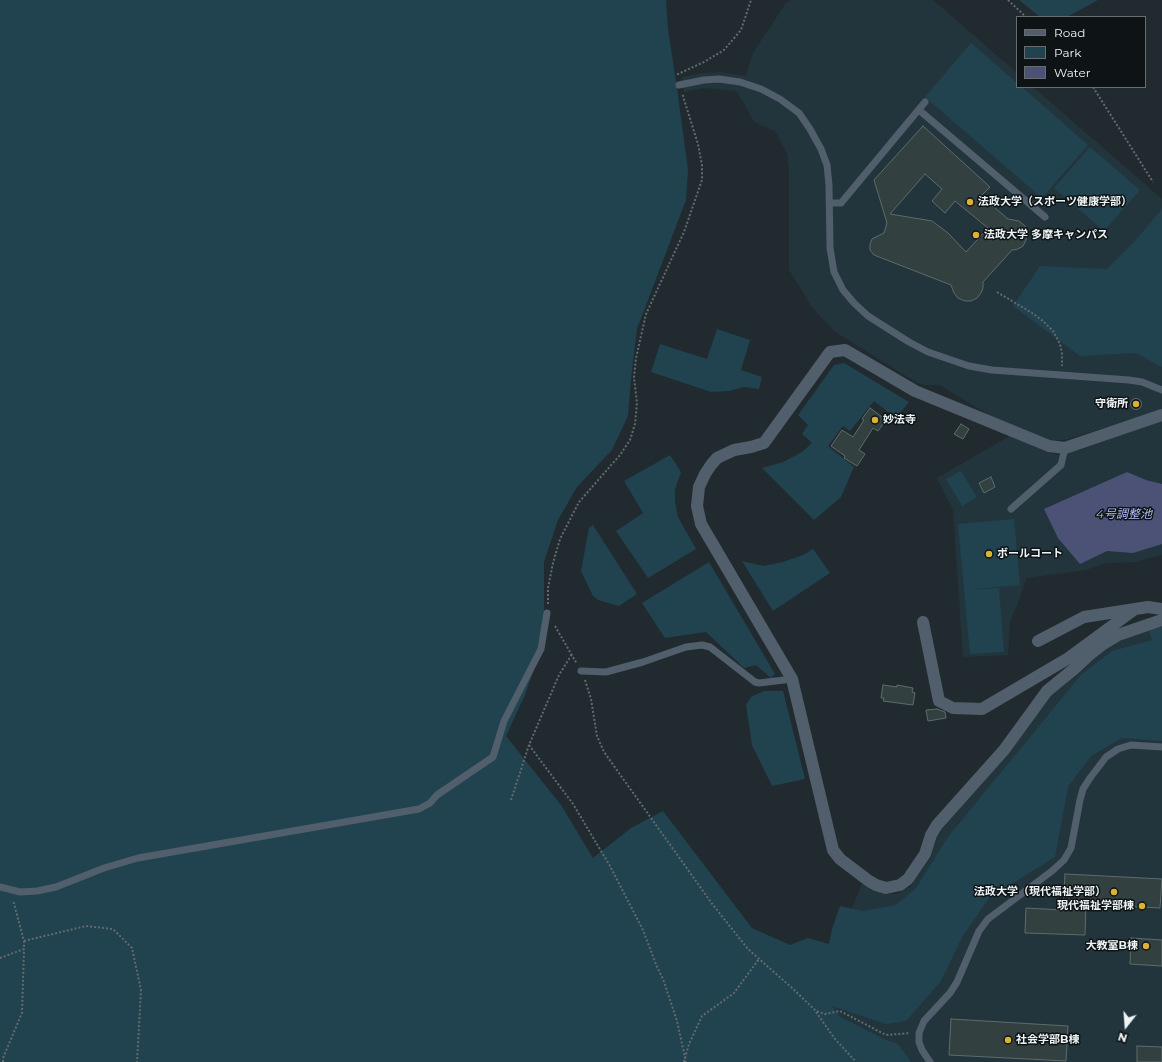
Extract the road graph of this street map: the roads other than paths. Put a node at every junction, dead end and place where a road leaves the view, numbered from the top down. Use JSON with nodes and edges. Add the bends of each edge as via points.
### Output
{"nodes":[{"id":1,"x":679,"y":85,"type":"road end"},
{"id":2,"x":926,"y":102,"type":"dead end"},
{"id":3,"x":919,"y":110,"type":"junction"},
{"id":4,"x":829,"y":203,"type":"junction"},
{"id":5,"x":1045,"y":217,"type":"dead end"},
{"id":6,"x":1162,"y":390,"type":"edge"},
{"id":7,"x":1162,"y":415,"type":"edge"},
{"id":8,"x":1065,"y":448,"type":"junction"},
{"id":9,"x":1011,"y":509,"type":"dead end"},
{"id":10,"x":1135,"y":609,"type":"junction"},
{"id":11,"x":1162,"y":609,"type":"edge"},
{"id":12,"x":547,"y":613,"type":"road end"},
{"id":13,"x":1162,"y":620,"type":"edge"},
{"id":14,"x":923,"y":622,"type":"dead end"},
{"id":15,"x":1038,"y":641,"type":"dead end"},
{"id":16,"x":1071,"y":664,"type":"junction"},
{"id":17,"x":582,"y":671,"type":"road end"},
{"id":18,"x":792,"y":678,"type":"junction"},
{"id":19,"x":1162,"y":747,"type":"edge"},
{"id":20,"x":0,"y":887,"type":"edge"},
{"id":21,"x":930,"y":1062,"type":"edge"}],
"edges":[{"from":1,"to":4,"type":"lane","via":[[719,79],[740,82],[761,89],[799,113],[821,149],[827,165]]},
{"from":2,"to":3,"type":"lane"},
{"from":3,"to":4,"type":"lane","via":[[841,203]]},
{"from":3,"to":5,"type":"lane"},
{"from":4,"to":6,"type":"lane","via":[[830,248],[834,272],[843,290],[868,316],[909,342],[928,352],[969,366],[1129,380]]},
{"from":7,"to":8,"type":"street"},
{"from":8,"to":9,"type":"lane","via":[[1061,465]]},
{"from":8,"to":18,"type":"street","via":[[1049,446],[915,392],[844,350],[830,352],[764,443],[734,450],[717,458],[705,474],[697,496],[696,506],[701,524]]},
{"from":10,"to":11,"type":"street"},
{"from":10,"to":15,"type":"street","via":[[1084,617]]},
{"from":10,"to":16,"type":"street"},
{"from":12,"to":20,"type":"lane","via":[[541,649],[504,721],[493,757],[419,809],[138,858],[56,887],[37,891],[20,892]]},
{"from":13,"to":16,"type":"street","via":[[1118,635]]},
{"from":14,"to":16,"type":"street","via":[[939,701],[954,708],[982,709]]},
{"from":16,"to":18,"type":"street","via":[[1047,691],[1004,750],[937,825],[925,854],[908,878],[900,885],[890,888],[869,881],[840,859],[833,850]]},
{"from":17,"to":18,"type":"lane","via":[[606,672],[686,647],[702,645],[710,647],[755,682]]},
{"from":19,"to":21,"type":"lane","via":[[1131,745],[1118,749],[1106,757],[1090,778],[1083,789],[1071,848],[1064,860],[988,919],[979,931],[950,993],[924,1021],[919,1033],[919,1042]]}]}
